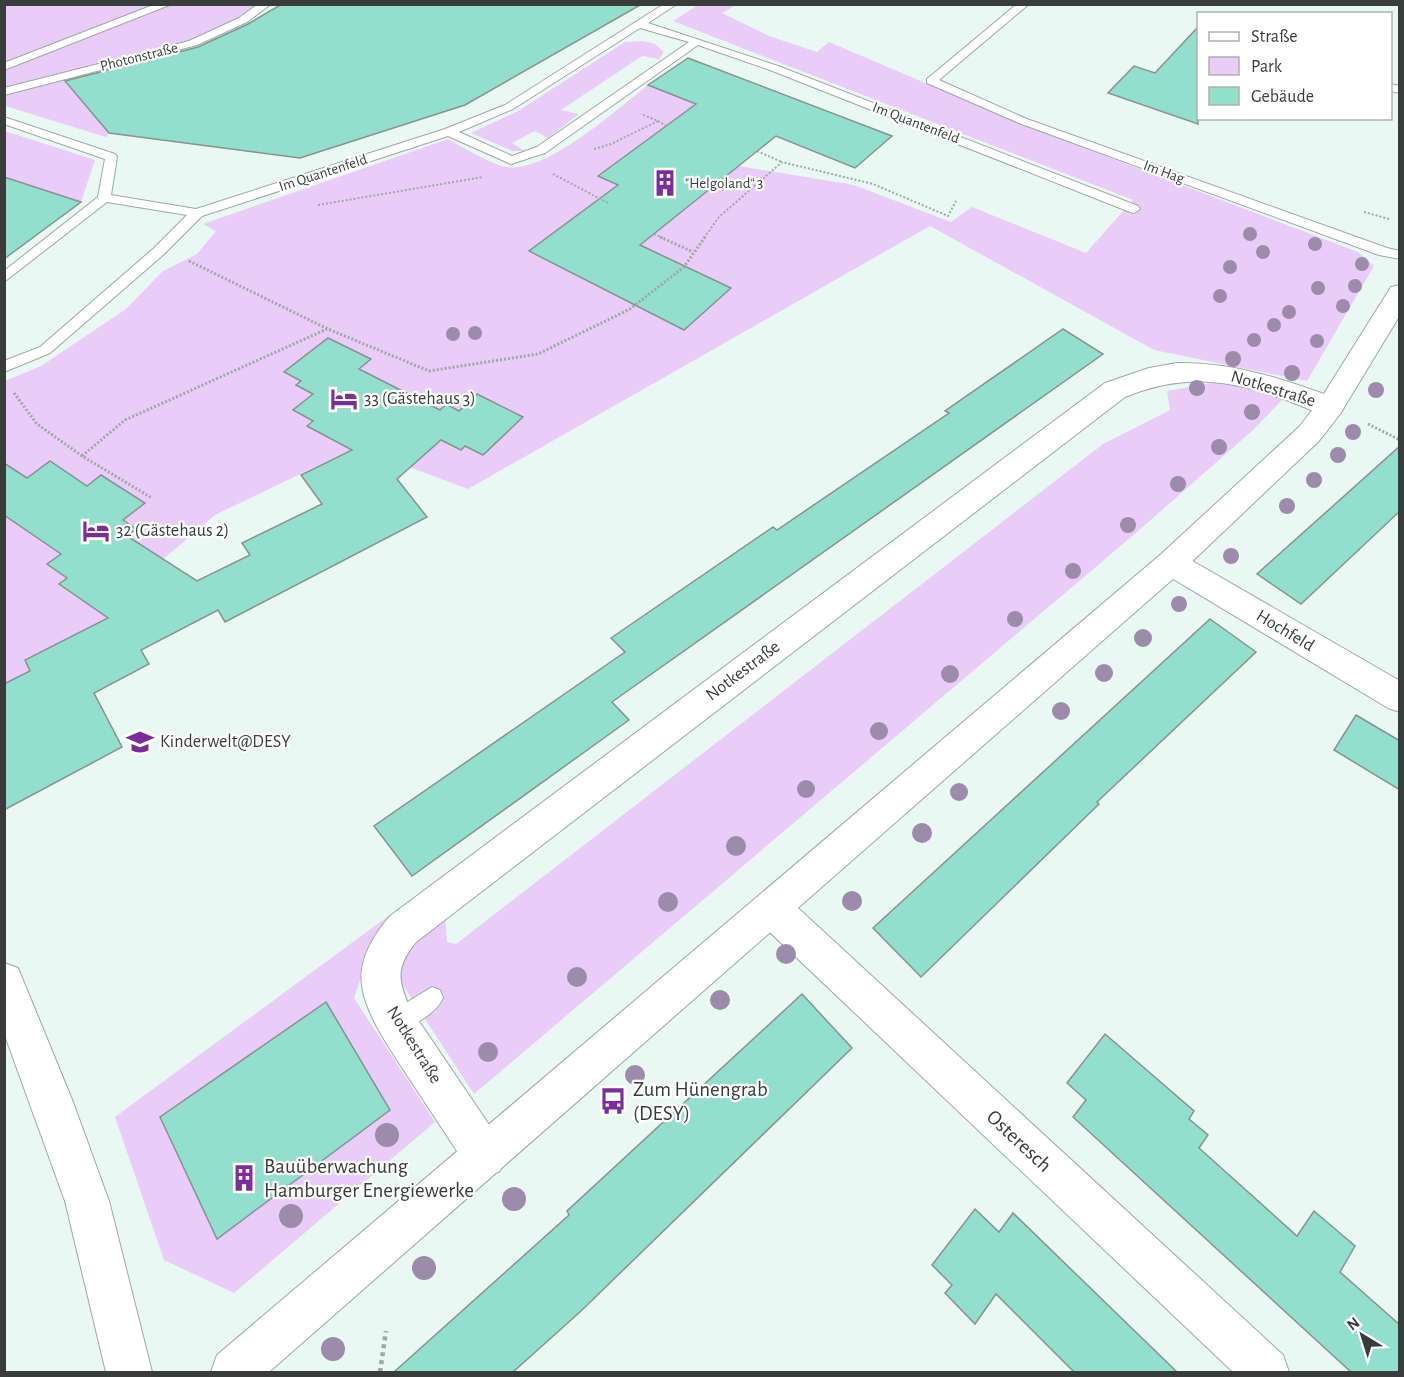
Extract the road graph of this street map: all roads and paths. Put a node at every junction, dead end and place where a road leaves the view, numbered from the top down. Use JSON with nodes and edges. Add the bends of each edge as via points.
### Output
{"nodes":[{"id":1,"x":167,"y":4,"type":"edge"},
{"id":2,"x":267,"y":4,"type":"edge"},
{"id":3,"x":672,"y":4,"type":"edge"},
{"id":4,"x":1024,"y":4,"type":"edge"},
{"id":5,"x":639,"y":24,"type":"junction"},
{"id":6,"x":697,"y":41,"type":"junction"},
{"id":7,"x":4,"y":67,"type":"edge"},
{"id":8,"x":4,"y":92,"type":"edge"},
{"id":9,"x":610,"y":101,"type":"junction"},
{"id":10,"x":4,"y":120,"type":"edge"},
{"id":11,"x":658,"y":121,"type":"junction"},
{"id":12,"x":667,"y":126,"type":"dead end"},
{"id":13,"x":449,"y":132,"type":"junction"},
{"id":14,"x":591,"y":151,"type":"dead end"},
{"id":15,"x":758,"y":151,"type":"dead end"},
{"id":16,"x":782,"y":162,"type":"junction"},
{"id":17,"x":550,"y":172,"type":"dead end"},
{"id":18,"x":494,"y":175,"type":"dead end"},
{"id":19,"x":104,"y":198,"type":"junction"},
{"id":20,"x":956,"y":201,"type":"dead end"},
{"id":21,"x":608,"y":203,"type":"dead end"},
{"id":22,"x":308,"y":207,"type":"dead end"},
{"id":23,"x":1134,"y":209,"type":"dead end"},
{"id":24,"x":197,"y":213,"type":"junction"},
{"id":25,"x":654,"y":234,"type":"dead end"},
{"id":26,"x":158,"y":252,"type":"junction"},
{"id":27,"x":693,"y":252,"type":"junction"},
{"id":28,"x":1400,"y":255,"type":"edge"},
{"id":29,"x":4,"y":278,"type":"edge"},
{"id":30,"x":1400,"y":293,"type":"edge"},
{"id":31,"x":328,"y":329,"type":"junction"},
{"id":32,"x":4,"y":367,"type":"edge"},
{"id":33,"x":11,"y":390,"type":"dead end"},
{"id":34,"x":1330,"y":407,"type":"junction"},
{"id":35,"x":1368,"y":424,"type":"dead end"},
{"id":36,"x":1400,"y":440,"type":"edge"},
{"id":37,"x":82,"y":456,"type":"junction"},
{"id":38,"x":152,"y":498,"type":"dead end"},
{"id":39,"x":1171,"y":563,"type":"junction"},
{"id":40,"x":1400,"y":698,"type":"edge"},
{"id":41,"x":771,"y":909,"type":"junction"},
{"id":42,"x":4,"y":982,"type":"edge"},
{"id":43,"x":432,"y":998,"type":"dead end"},
{"id":44,"x":396,"y":1022,"type":"junction"},
{"id":45,"x":485,"y":1156,"type":"junction"},
{"id":46,"x":386,"y":1331,"type":"dead end"},
{"id":47,"x":129,"y":1372,"type":"edge"},
{"id":48,"x":234,"y":1372,"type":"edge"},
{"id":49,"x":380,"y":1372,"type":"edge"},
{"id":50,"x":1266,"y":1372,"type":"edge"}],
"edges":[{"from":1,"to":7,"type":"lane","name":"Photonstraße"},
{"from":2,"to":8,"type":"lane","name":"Photonstraße","via":[[193,44]]},
{"from":3,"to":5,"type":"lane","name":"Im Quantenfeld"},
{"from":4,"to":28,"type":"lane","name":"Im Hag","via":[[931,81],[1023,121]]},
{"from":5,"to":6,"type":"lane","name":"Im Quantenfeld"},
{"from":5,"to":13,"type":"lane","name":"Im Quantenfeld","via":[[509,107]]},
{"from":6,"to":9,"type":"lane"},
{"from":6,"to":23,"type":"lane","name":"Im Quantenfeld"},
{"from":9,"to":11,"type":"path"},
{"from":9,"to":13,"type":"lane","via":[[541,150],[511,160]]},
{"from":10,"to":19,"type":"lane","via":[[111,157]]},
{"from":11,"to":12,"type":"path"},
{"from":11,"to":14,"type":"path"},
{"from":13,"to":24,"type":"lane","name":"Im Quantenfeld"},
{"from":15,"to":16,"type":"path"},
{"from":16,"to":20,"type":"path","via":[[873,184],[948,216]]},
{"from":16,"to":27,"type":"path","via":[[719,217]]},
{"from":17,"to":21,"type":"path"},
{"from":18,"to":22,"type":"path"},
{"from":19,"to":24,"type":"lane","name":"Im Quantenfeld"},
{"from":19,"to":29,"type":"lane"},
{"from":24,"to":26,"type":"lane","name":"Im Quantenfeld"},
{"from":25,"to":27,"type":"path"},
{"from":26,"to":31,"type":"path","via":[[185,259]]},
{"from":26,"to":32,"type":"lane","name":"Im Quantenfeld","via":[[45,350]]},
{"from":27,"to":31,"type":"path","via":[[684,267],[630,309],[538,354],[429,370]]},
{"from":30,"to":34,"type":"street","name":"Notkestraße"},
{"from":31,"to":37,"type":"path","via":[[125,420]]},
{"from":33,"to":37,"type":"path","via":[[37,424]]},
{"from":34,"to":39,"type":"street","name":"Notkestraße","via":[[1309,434]]},
{"from":34,"to":44,"type":"street","name":"Notkestraße","via":[[1231,374],[1155,376],[1115,390],[403,929],[388,947],[382,966],[382,990]]},
{"from":35,"to":36,"type":"path"},
{"from":37,"to":38,"type":"path"},
{"from":39,"to":40,"type":"street","name":"Hochfeld"},
{"from":39,"to":41,"type":"street","name":"Notkestraße"},
{"from":41,"to":45,"type":"street","name":"Notkestraße"},
{"from":41,"to":50,"type":"street","name":"Osteresch"},
{"from":42,"to":47,"type":"street","via":[[87,1201]]},
{"from":43,"to":44,"type":"lane"},
{"from":44,"to":45,"type":"street","name":"Notkestraße"},
{"from":45,"to":48,"type":"street","name":"Notkestraße"},
{"from":46,"to":49,"type":"path"}]}
